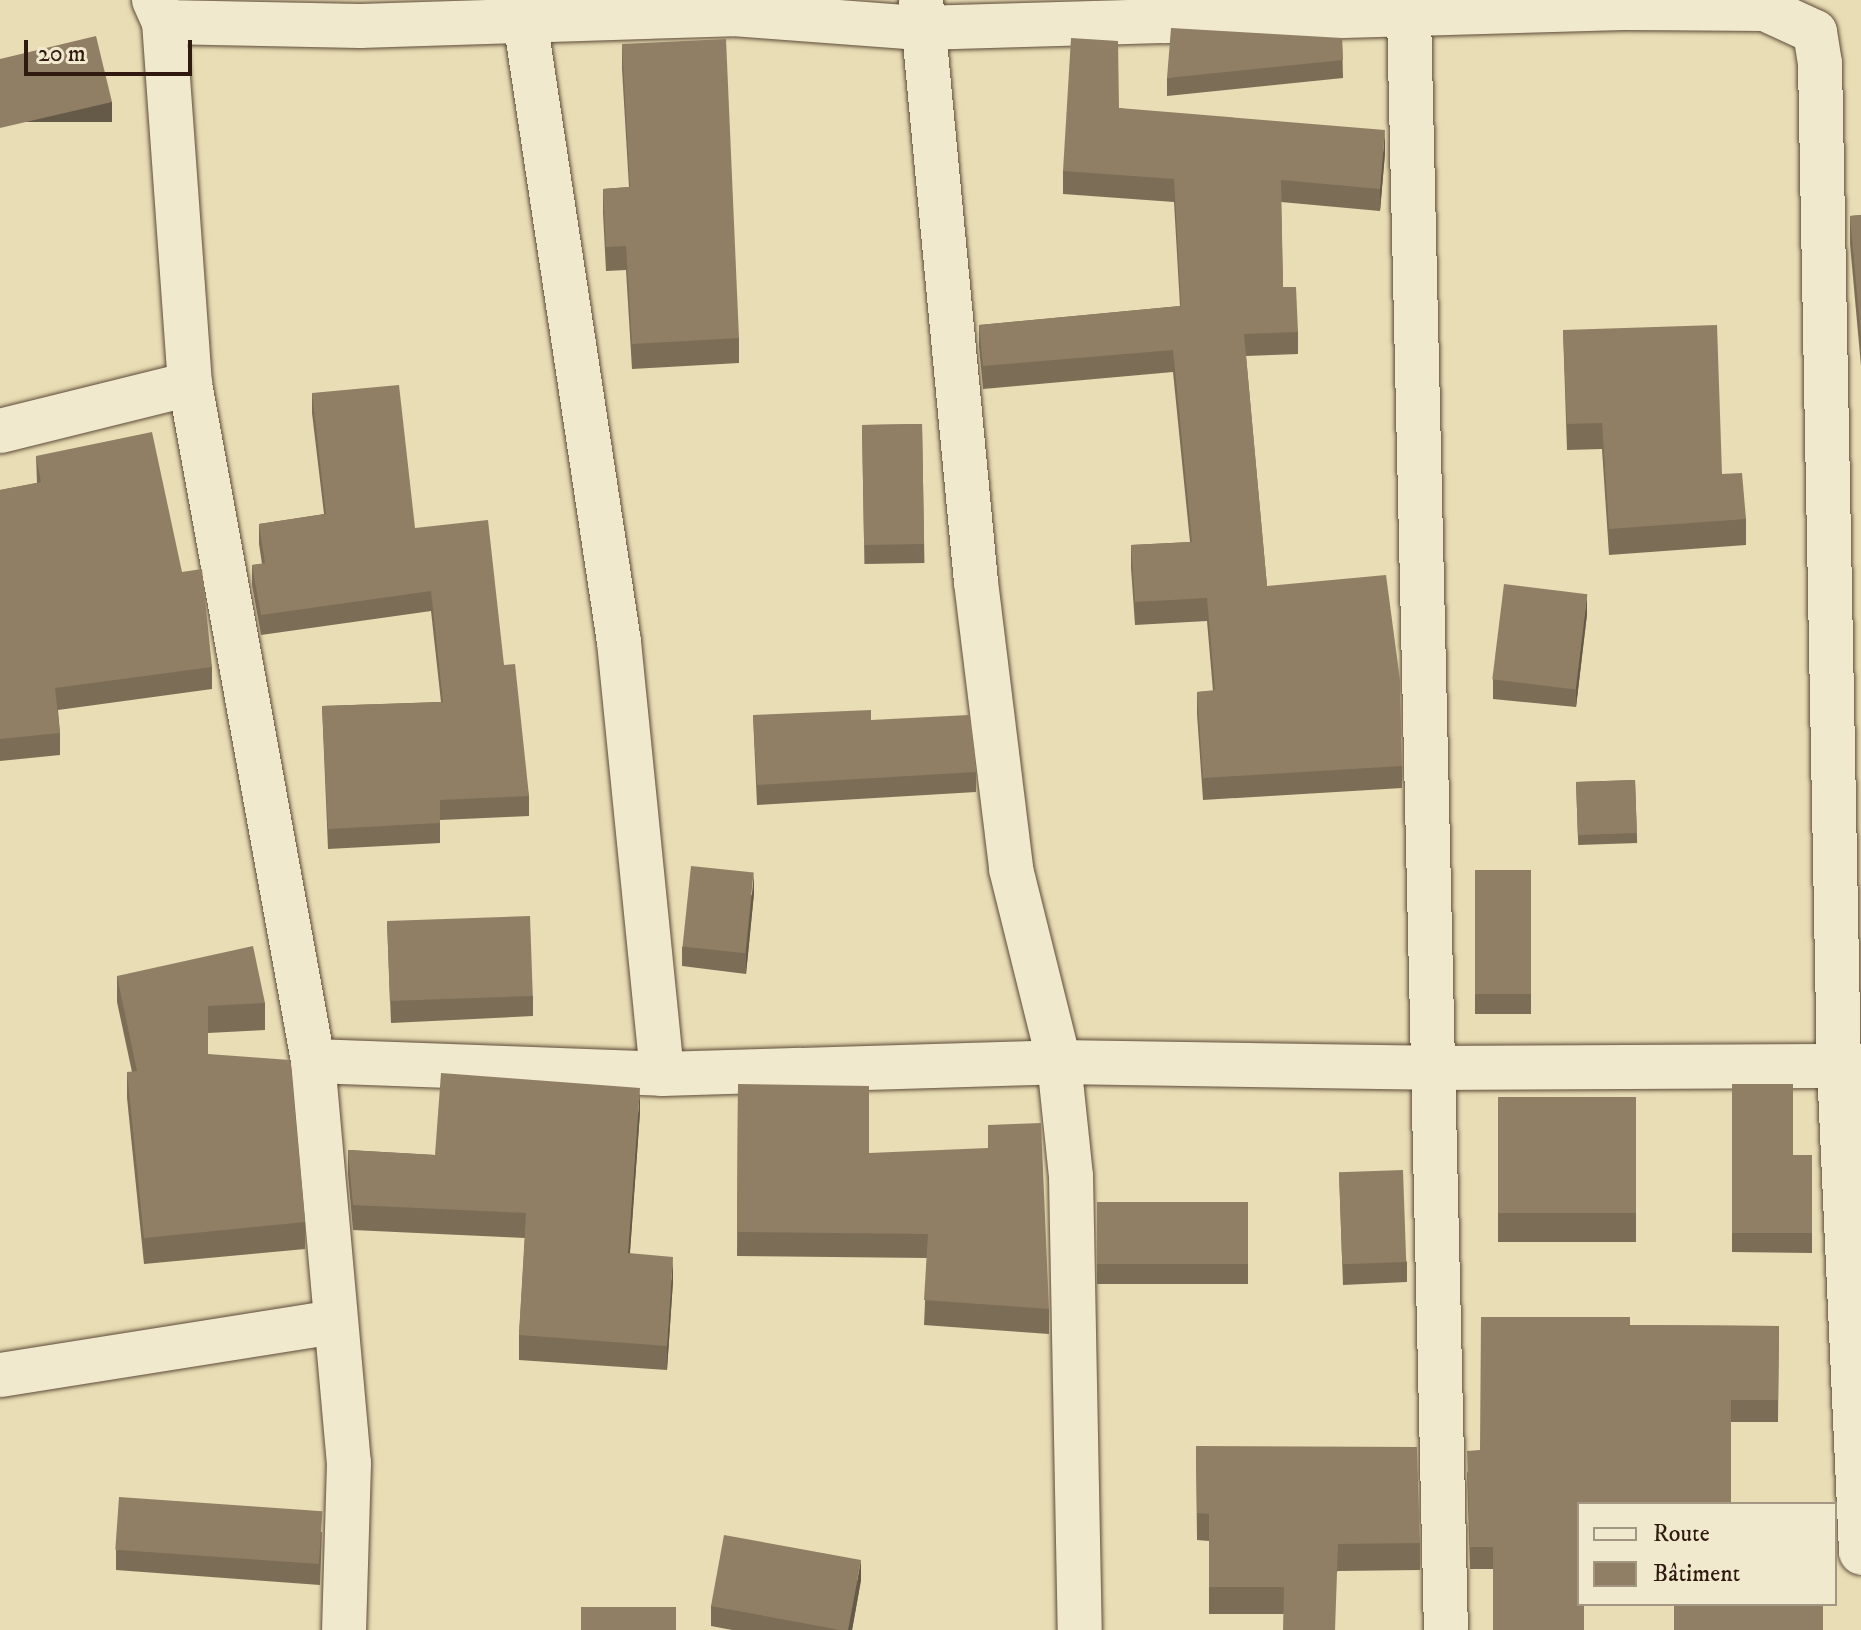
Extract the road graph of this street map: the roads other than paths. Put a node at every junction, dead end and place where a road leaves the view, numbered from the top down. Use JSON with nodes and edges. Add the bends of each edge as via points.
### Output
{"nodes":[{"id":1,"x":1623,"y":4,"type":"edge"},
{"id":2,"x":522,"y":9,"type":"edge"},
{"id":3,"x":1278,"y":10,"type":"edge"},
{"id":4,"x":159,"y":11,"type":"edge"},
{"id":5,"x":920,"y":14,"type":"edge"},
{"id":6,"x":1409,"y":15,"type":"junction"},
{"id":7,"x":190,"y":384,"type":"junction"},
{"id":8,"x":0,"y":431,"type":"edge"},
{"id":9,"x":313,"y":1061,"type":"junction"},
{"id":10,"x":1059,"y":1062,"type":"junction"},
{"id":11,"x":1850,"y":1067,"type":"edge"},
{"id":12,"x":1431,"y":1068,"type":"junction"},
{"id":13,"x":662,"y":1074,"type":"junction"},
{"id":14,"x":335,"y":1322,"type":"junction"},
{"id":15,"x":0,"y":1375,"type":"edge"},
{"id":16,"x":1861,"y":1553,"type":"edge"},
{"id":17,"x":344,"y":1630,"type":"edge"},
{"id":18,"x":1080,"y":1630,"type":"edge"},
{"id":19,"x":1446,"y":1630,"type":"edge"}],
"edges":[{"from":1,"to":6,"type":"street"},
{"from":1,"to":11,"type":"street","via":[[1765,9],[1815,32]]},
{"from":2,"to":4,"type":"street","via":[[360,26]]},
{"from":2,"to":5,"type":"street"},
{"from":2,"to":13,"type":"street","via":[[619,642]]},
{"from":3,"to":5,"type":"street"},
{"from":3,"to":6,"type":"street"},
{"from":4,"to":7,"type":"street"},
{"from":5,"to":10,"type":"street","via":[[976,582],[1011,869]]},
{"from":6,"to":12,"type":"street"},
{"from":7,"to":8,"type":"street"},
{"from":7,"to":9,"type":"street"},
{"from":9,"to":13,"type":"street"},
{"from":9,"to":14,"type":"street"},
{"from":10,"to":12,"type":"street"},
{"from":10,"to":13,"type":"street"},
{"from":10,"to":18,"type":"street","via":[[1071,1176]]},
{"from":11,"to":12,"type":"street"},
{"from":11,"to":16,"type":"street"},
{"from":12,"to":19,"type":"street"},
{"from":14,"to":15,"type":"street"},
{"from":14,"to":17,"type":"street","via":[[349,1463]]}]}
